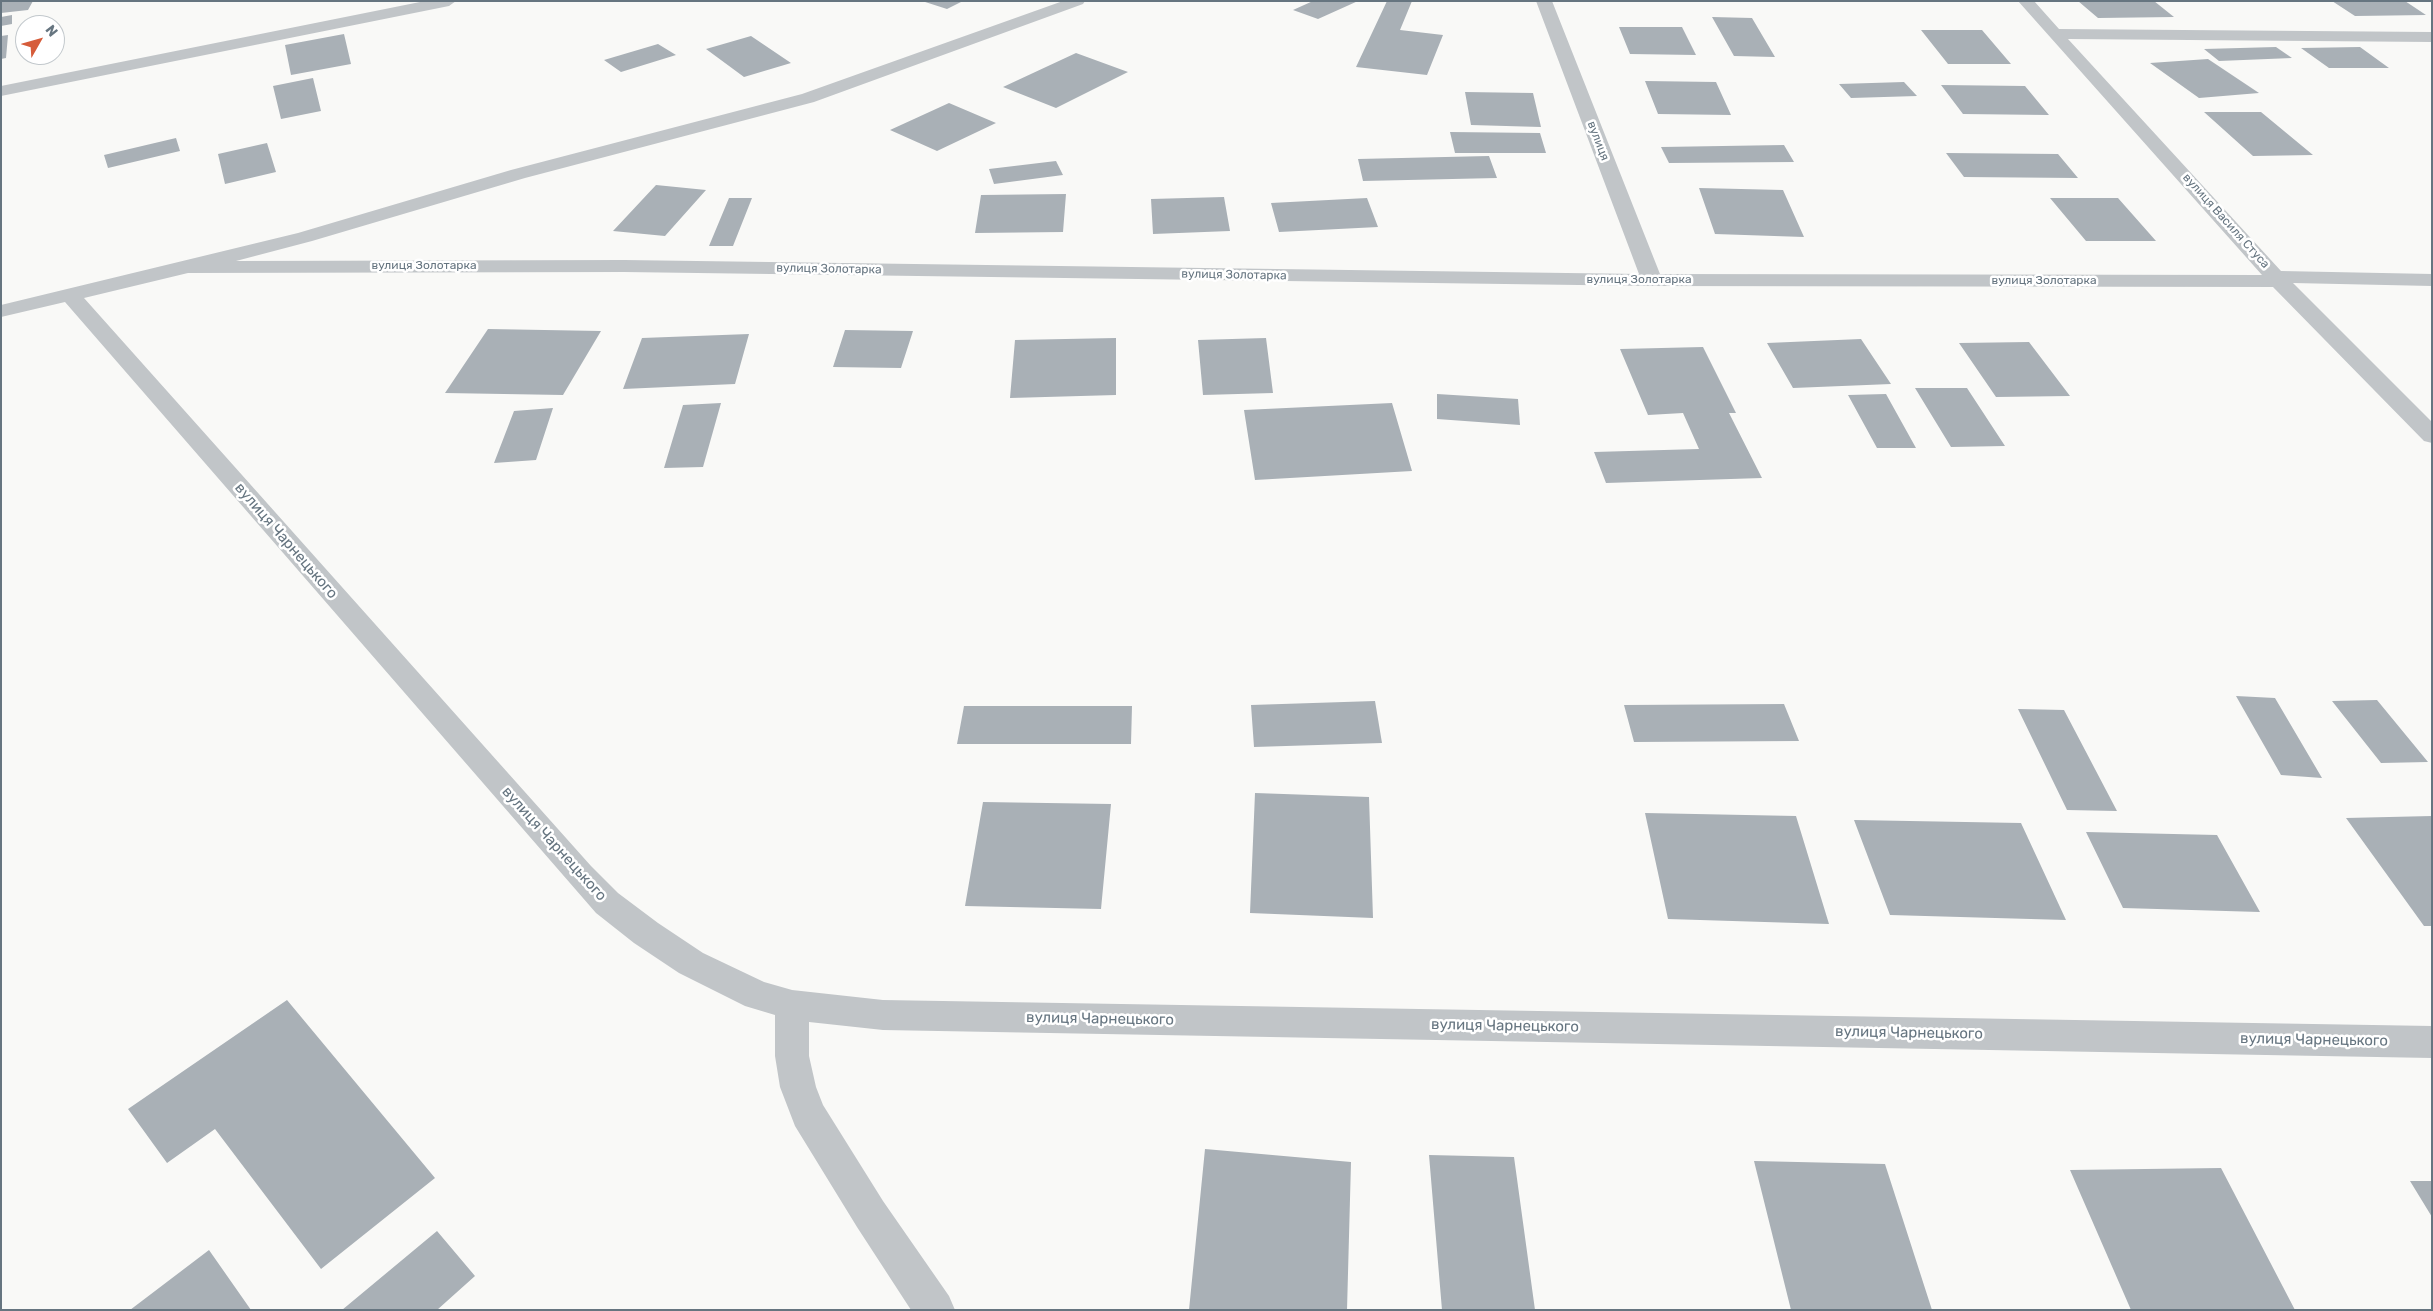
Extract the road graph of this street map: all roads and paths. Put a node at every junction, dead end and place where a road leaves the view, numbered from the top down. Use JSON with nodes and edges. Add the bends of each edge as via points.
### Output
{"nodes":[{"id":1,"x":366,"y":1,"type":"edge"},
{"id":2,"x":449,"y":1,"type":"edge"},
{"id":3,"x":1078,"y":1,"type":"edge"},
{"id":4,"x":1544,"y":1,"type":"edge"},
{"id":5,"x":2025,"y":1,"type":"edge"},
{"id":6,"x":306,"y":31,"type":"junction"},
{"id":7,"x":2056,"y":34,"type":"junction"},
{"id":8,"x":2432,"y":37,"type":"edge"},
{"id":9,"x":1,"y":91,"type":"edge"},
{"id":10,"x":188,"y":267,"type":"junction"},
{"id":11,"x":2278,"y":279,"type":"junction"},
{"id":12,"x":1652,"y":280,"type":"junction"},
{"id":13,"x":2432,"y":280,"type":"edge"},
{"id":14,"x":70,"y":294,"type":"junction"},
{"id":15,"x":1,"y":310,"type":"edge"},
{"id":16,"x":2432,"y":436,"type":"edge"},
{"id":17,"x":792,"y":1004,"type":"junction"},
{"id":18,"x":2432,"y":1042,"type":"edge"},
{"id":19,"x":936,"y":1310,"type":"edge"}],
"edges":[{"from":1,"to":6,"type":"street"},
{"from":2,"to":6,"type":"street"},
{"from":3,"to":10,"type":"street","name":"вулиця Золотарка","via":[[808,98]]},
{"from":4,"to":12,"type":"street","name":"вулиця"},
{"from":5,"to":7,"type":"street","name":"вулиця Василя Стуса"},
{"from":6,"to":9,"type":"street"},
{"from":7,"to":8,"type":"street"},
{"from":7,"to":11,"type":"street","name":"вулиця Василя Стуса"},
{"from":10,"to":12,"type":"street","name":"вулиця Золотарка","via":[[624,266]]},
{"from":10,"to":14,"type":"street","name":"вулиця Золотарка"},
{"from":11,"to":12,"type":"street","name":"вулиця Золотарка"},
{"from":11,"to":13,"type":"street","name":"вулиця Золотарка"},
{"from":11,"to":16,"type":"street","name":"вулиця Василя Стуса"},
{"from":14,"to":15,"type":"street","name":"вулиця Золотарка"},
{"from":14,"to":17,"type":"street","name":"вулиця Чарнецького","via":[[607,903],[691,963],[756,995]]},
{"from":17,"to":18,"type":"street","name":"вулиця Чарнецького","via":[[882,1015]]},
{"from":17,"to":19,"type":"street","via":[[792,1056],[808,1114],[870,1214]]}]}
